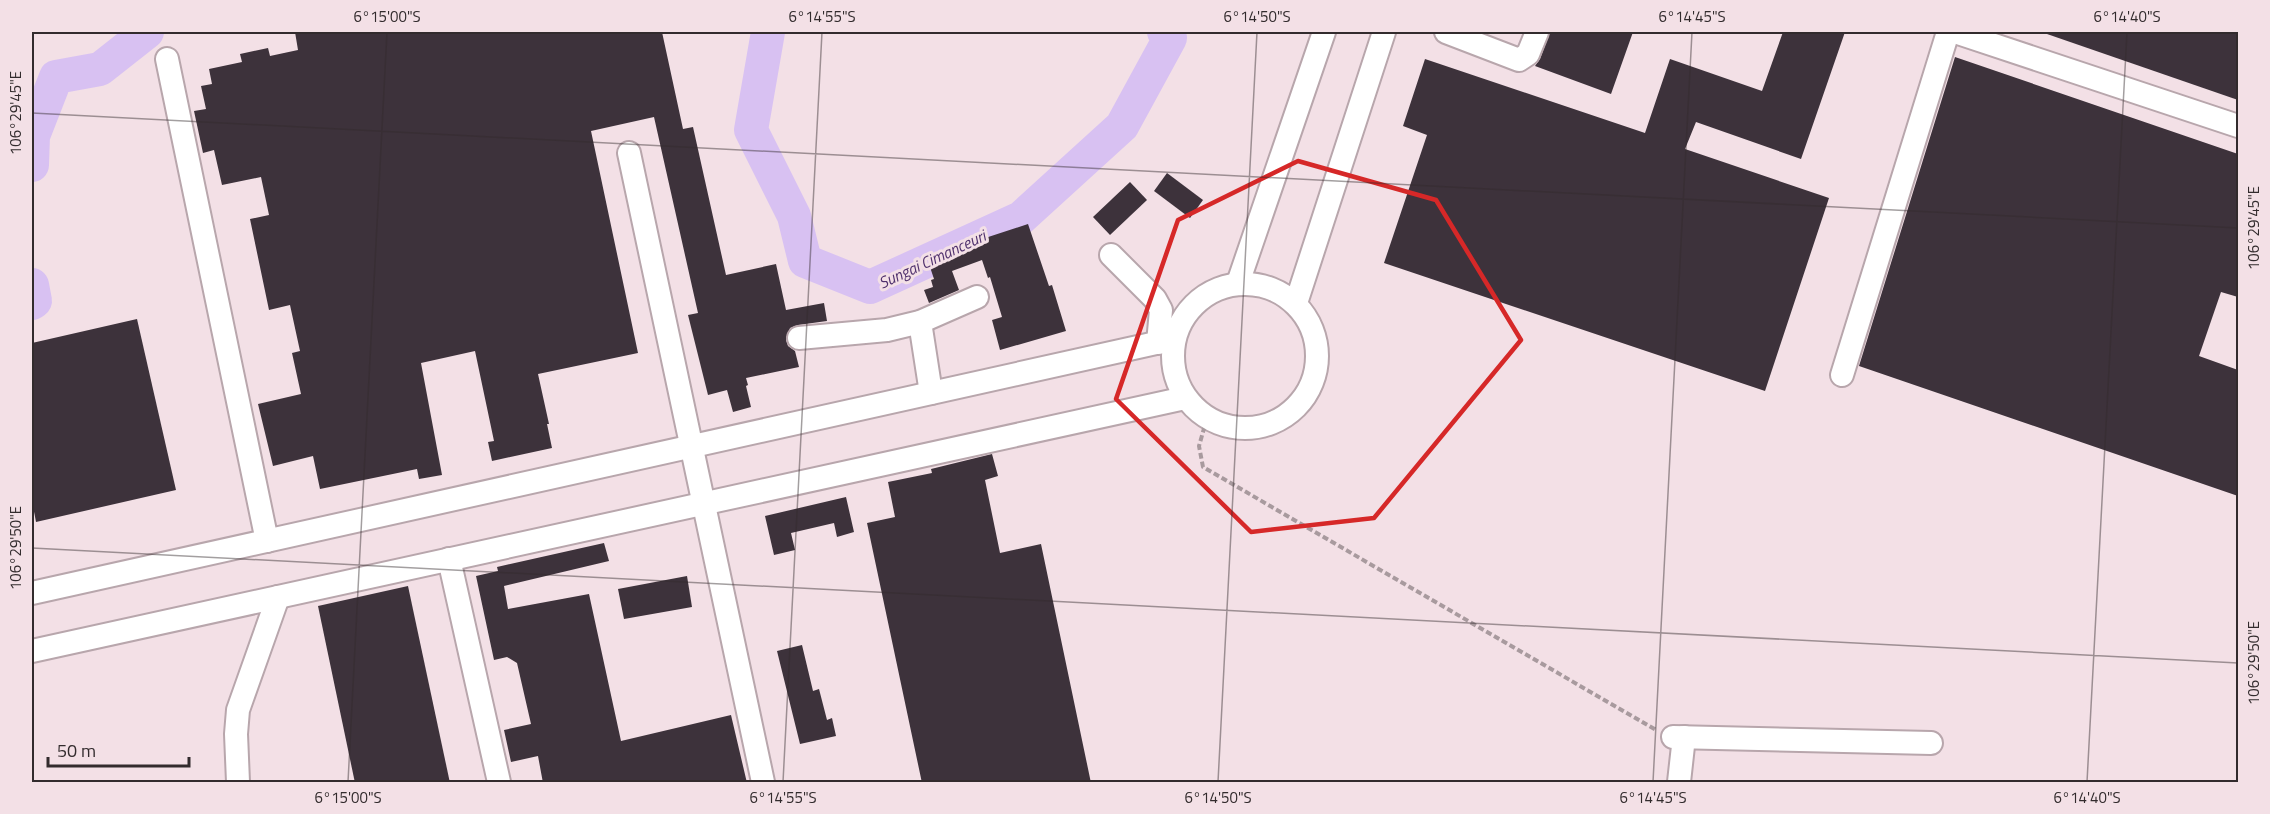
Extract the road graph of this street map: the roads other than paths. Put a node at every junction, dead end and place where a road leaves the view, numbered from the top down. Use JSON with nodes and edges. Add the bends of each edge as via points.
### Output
{"nodes":[{"id":1,"x":1324,"y":32,"type":"edge"},
{"id":2,"x":1384,"y":32,"type":"edge"},
{"id":3,"x":1446,"y":32,"type":"edge"},
{"id":4,"x":1537,"y":32,"type":"edge"},
{"id":5,"x":1948,"y":32,"type":"edge"},
{"id":6,"x":1955,"y":32,"type":"edge"},
{"id":7,"x":167,"y":60,"type":"dead end"},
{"id":8,"x":2238,"y":126,"type":"edge"},
{"id":9,"x":629,"y":153,"type":"dead end"},
{"id":10,"x":1111,"y":255,"type":"dead end"},
{"id":11,"x":1238,"y":283,"type":"junction"},
{"id":12,"x":977,"y":297,"type":"dead end"},
{"id":13,"x":1296,"y":303,"type":"junction"},
{"id":14,"x":920,"y":322,"type":"junction"},
{"id":15,"x":799,"y":338,"type":"dead end"},
{"id":16,"x":1166,"y":341,"type":"junction"},
{"id":17,"x":1842,"y":375,"type":"dead end"},
{"id":18,"x":931,"y":393,"type":"junction"},
{"id":19,"x":1185,"y":398,"type":"junction"},
{"id":20,"x":692,"y":446,"type":"junction"},
{"id":21,"x":704,"y":503,"type":"junction"},
{"id":22,"x":267,"y":541,"type":"junction"},
{"id":23,"x":449,"y":559,"type":"junction"},
{"id":24,"x":32,"y":593,"type":"edge"},
{"id":25,"x":278,"y":597,"type":"junction"},
{"id":26,"x":32,"y":651,"type":"edge"},
{"id":27,"x":1931,"y":743,"type":"dead end"},
{"id":28,"x":238,"y":783,"type":"edge"},
{"id":29,"x":499,"y":783,"type":"edge"},
{"id":30,"x":763,"y":783,"type":"edge"},
{"id":31,"x":1679,"y":783,"type":"edge"}],
"edges":[{"from":1,"to":11,"type":"street"},
{"from":2,"to":13,"type":"street"},
{"from":3,"to":4,"type":"street","via":[[1519,60],[1528,54]]},
{"from":5,"to":17,"type":"street"},
{"from":6,"to":8,"type":"street"},
{"from":7,"to":22,"type":"street"},
{"from":9,"to":20,"type":"street"},
{"from":10,"to":16,"type":"street","via":[[1155,299],[1161,310]]},
{"from":11,"to":13,"type":"street","via":[[1269,286]]},
{"from":11,"to":16,"type":"street","via":[[1209,292],[1186,312]]},
{"from":12,"to":14,"type":"street"},
{"from":13,"to":19,"type":"street","via":[[1313,328],[1318,358],[1311,388],[1292,412],[1265,426],[1235,428],[1207,418]]},
{"from":14,"to":15,"type":"street","via":[[887,330]]},
{"from":14,"to":18,"type":"street"},
{"from":16,"to":18,"type":"street"},
{"from":16,"to":19,"type":"street"},
{"from":18,"to":20,"type":"street"},
{"from":19,"to":21,"type":"street"},
{"from":20,"to":21,"type":"street"},
{"from":20,"to":22,"type":"street"},
{"from":21,"to":23,"type":"street"},
{"from":21,"to":30,"type":"street"},
{"from":22,"to":24,"type":"street"},
{"from":23,"to":25,"type":"street"},
{"from":23,"to":29,"type":"street"},
{"from":25,"to":26,"type":"street"},
{"from":25,"to":28,"type":"street","via":[[238,710]]},
{"from":27,"to":31,"type":"street","via":[[1679,737]]}]}
